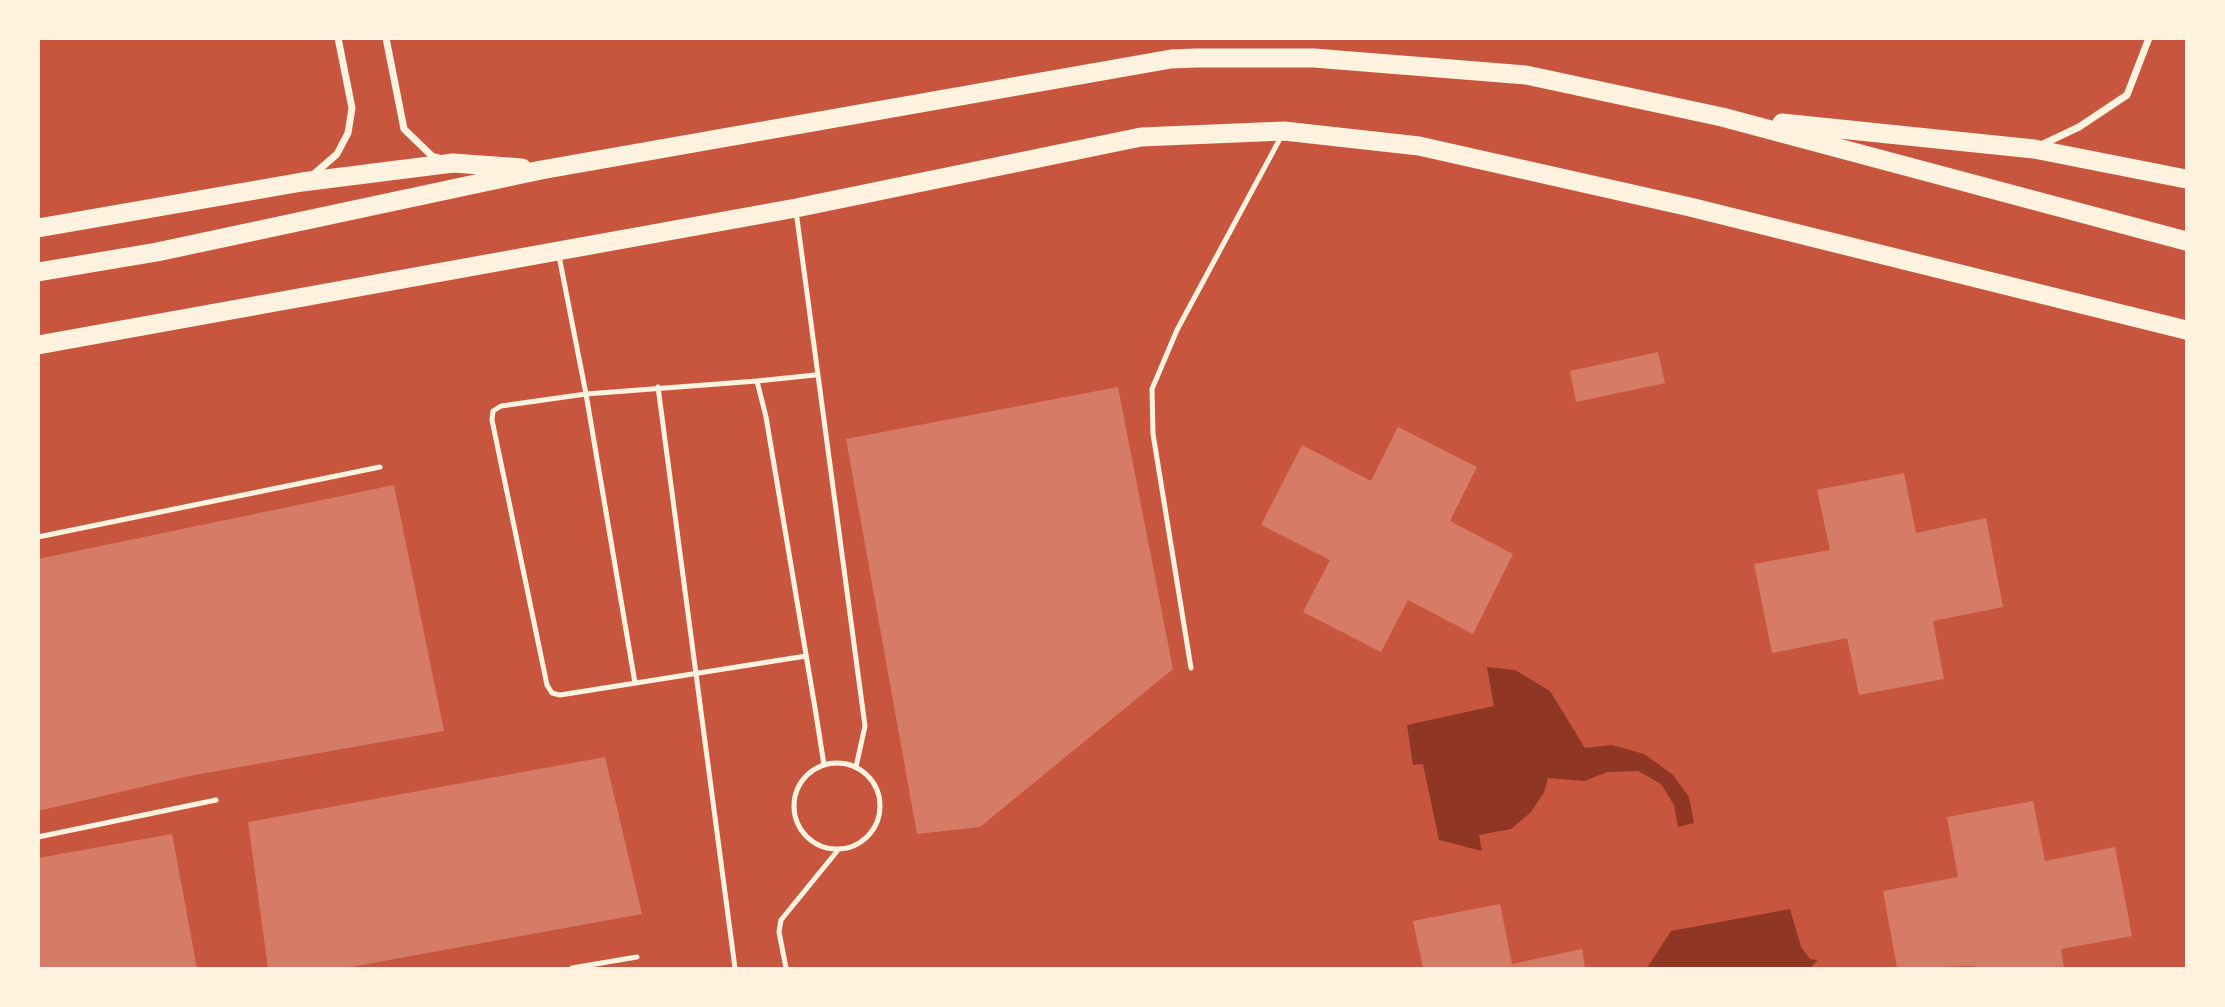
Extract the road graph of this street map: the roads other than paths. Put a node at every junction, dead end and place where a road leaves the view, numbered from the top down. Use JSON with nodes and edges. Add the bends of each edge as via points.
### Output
{"nodes":[{"id":1,"x":338,"y":38,"type":"edge"},
{"id":2,"x":386,"y":38,"type":"edge"},
{"id":3,"x":2149,"y":38,"type":"edge"},
{"id":4,"x":1722,"y":117,"type":"junction"},
{"id":5,"x":1284,"y":131,"type":"junction"},
{"id":6,"x":2034,"y":149,"type":"junction"},
{"id":7,"x":453,"y":163,"type":"junction"},
{"id":8,"x":541,"y":170,"type":"junction"},
{"id":9,"x":2186,"y":179,"type":"edge"},
{"id":10,"x":302,"y":182,"type":"junction"},
{"id":11,"x":796,"y":208,"type":"junction"},
{"id":12,"x":38,"y":228,"type":"edge"},
{"id":13,"x":2186,"y":240,"type":"edge"},
{"id":14,"x":558,"y":253,"type":"junction"},
{"id":15,"x":38,"y":272,"type":"edge"},
{"id":16,"x":2186,"y":330,"type":"edge"},
{"id":17,"x":38,"y":345,"type":"edge"},
{"id":18,"x":816,"y":375,"type":"junction"},
{"id":19,"x":757,"y":381,"type":"junction"},
{"id":20,"x":658,"y":387,"type":"junction"},
{"id":21,"x":586,"y":394,"type":"junction"},
{"id":22,"x":380,"y":467,"type":"dead end"},
{"id":23,"x":38,"y":537,"type":"edge"},
{"id":24,"x":806,"y":656,"type":"junction"},
{"id":25,"x":1191,"y":668,"type":"dead end"},
{"id":26,"x":697,"y":671,"type":"junction"},
{"id":27,"x":635,"y":684,"type":"junction"},
{"id":28,"x":824,"y":765,"type":"junction"},
{"id":29,"x":856,"y":767,"type":"junction"},
{"id":30,"x":216,"y":800,"type":"dead end"},
{"id":31,"x":38,"y":837,"type":"edge"},
{"id":32,"x":838,"y":850,"type":"junction"},
{"id":33,"x":637,"y":957,"type":"dead end"},
{"id":34,"x":572,"y":968,"type":"edge"},
{"id":35,"x":735,"y":968,"type":"edge"},
{"id":36,"x":786,"y":968,"type":"edge"}],
"edges":[{"from":1,"to":10,"type":"street","via":[[352,108],[348,132],[337,155]]},
{"from":2,"to":7,"type":"street","via":[[404,129],[432,156]]},
{"from":3,"to":6,"type":"street","via":[[2127,95],[2079,127]]},
{"from":4,"to":6,"type":"highway"},
{"from":4,"to":8,"type":"highway","via":[[1526,75],[1314,58],[1171,59]]},
{"from":4,"to":13,"type":"highway"},
{"from":5,"to":11,"type":"highway","via":[[1141,137]]},
{"from":5,"to":16,"type":"highway","via":[[1419,146],[1664,201]]},
{"from":5,"to":25,"type":"lane","via":[[1177,330],[1152,388],[1153,434]]},
{"from":6,"to":9,"type":"highway"},
{"from":7,"to":8,"type":"highway"},
{"from":7,"to":10,"type":"highway"},
{"from":8,"to":15,"type":"highway","via":[[170,249]]},
{"from":10,"to":12,"type":"highway"},
{"from":11,"to":14,"type":"highway"},
{"from":11,"to":18,"type":"lane"},
{"from":14,"to":17,"type":"highway"},
{"from":14,"to":21,"type":"lane"},
{"from":18,"to":19,"type":"lane"},
{"from":18,"to":29,"type":"lane","via":[[865,726]]},
{"from":19,"to":20,"type":"lane"},
{"from":19,"to":24,"type":"lane"},
{"from":20,"to":21,"type":"lane"},
{"from":20,"to":26,"type":"lane"},
{"from":21,"to":27,"type":"lane"},
{"from":21,"to":27,"type":"lane","via":[[501,406],[493,411],[492,420],[547,685],[560,695]]},
{"from":22,"to":23,"type":"lane"},
{"from":24,"to":26,"type":"lane"},
{"from":24,"to":28,"type":"lane"},
{"from":26,"to":27,"type":"lane"},
{"from":26,"to":35,"type":"lane"},
{"from":28,"to":29,"type":"lane"},
{"from":28,"to":32,"type":"lane","via":[[802,781],[794,807],[796,821],[812,842]]},
{"from":29,"to":32,"type":"lane","via":[[876,788],[879,816],[864,840]]},
{"from":30,"to":31,"type":"lane"},
{"from":32,"to":36,"type":"lane","via":[[781,920]]},
{"from":33,"to":34,"type":"lane"}]}
